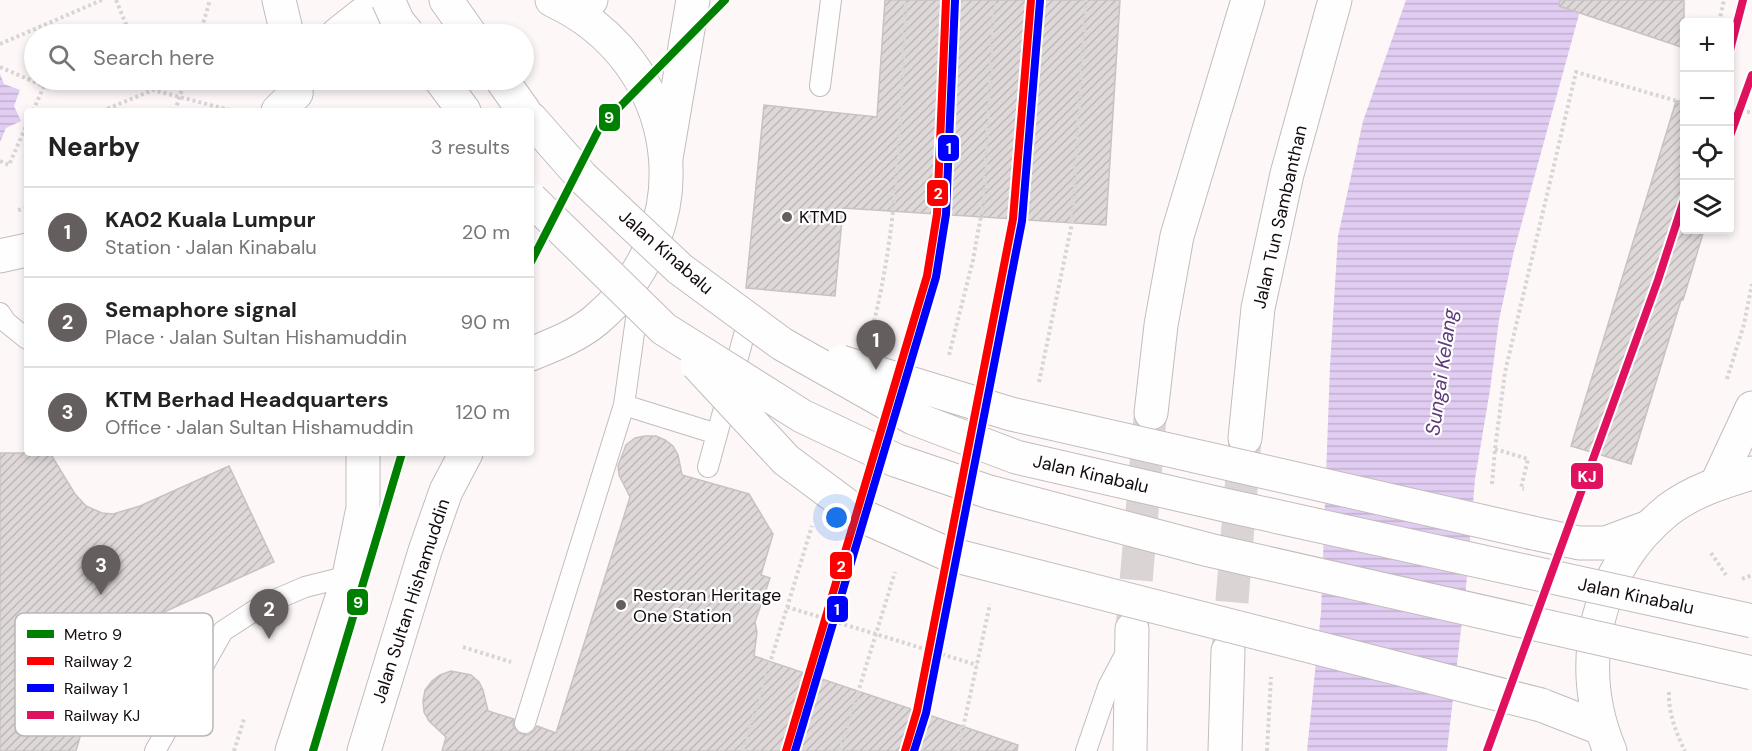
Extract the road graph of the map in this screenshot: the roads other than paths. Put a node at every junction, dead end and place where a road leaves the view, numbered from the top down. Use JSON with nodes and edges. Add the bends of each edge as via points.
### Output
{"nodes":[{"id":1,"x":279,"y":0,"type":"edge"},
{"id":2,"x":388,"y":0,"type":"edge"},
{"id":3,"x":446,"y":0,"type":"edge"},
{"id":4,"x":693,"y":0,"type":"edge"},
{"id":5,"x":831,"y":0,"type":"edge"},
{"id":6,"x":1248,"y":0,"type":"edge"},
{"id":7,"x":1335,"y":0,"type":"edge"},
{"id":8,"x":568,"y":1,"type":"edge"},
{"id":9,"x":285,"y":24,"type":"edge"},
{"id":10,"x":351,"y":24,"type":"edge"},
{"id":11,"x":400,"y":24,"type":"edge"},
{"id":12,"x":463,"y":24,"type":"edge"},
{"id":13,"x":820,"y":86,"type":"dead end"},
{"id":14,"x":448,"y":90,"type":"edge"},
{"id":15,"x":509,"y":90,"type":"edge"},
{"id":16,"x":462,"y":108,"type":"edge"},
{"id":17,"x":522,"y":108,"type":"edge"},
{"id":18,"x":534,"y":122,"type":"edge"},
{"id":19,"x":666,"y":158,"type":"junction"},
{"id":20,"x":534,"y":201,"type":"edge"},
{"id":21,"x":24,"y":251,"type":"edge"},
{"id":22,"x":0,"y":256,"type":"edge"},
{"id":23,"x":644,"y":265,"type":"junction"},
{"id":24,"x":0,"y":313,"type":"edge"},
{"id":25,"x":664,"y":329,"type":"junction"},
{"id":26,"x":744,"y":335,"type":"dead end"},
{"id":27,"x":24,"y":337,"type":"edge"},
{"id":28,"x":782,"y":344,"type":"junction"},
{"id":29,"x":534,"y":353,"type":"edge"},
{"id":30,"x":624,"y":405,"type":"junction"},
{"id":31,"x":1752,"y":408,"type":"edge"},
{"id":32,"x":1151,"y":413,"type":"tunnel mouth"},
{"id":33,"x":717,"y":434,"type":"junction"},
{"id":34,"x":1245,"y":438,"type":"tunnel mouth"},
{"id":35,"x":363,"y":456,"type":"edge"},
{"id":36,"x":464,"y":456,"type":"edge"},
{"id":37,"x":708,"y":466,"type":"dead end"},
{"id":38,"x":1752,"y":473,"type":"edge"},
{"id":39,"x":1717,"y":483,"type":"junction"},
{"id":40,"x":1649,"y":527,"type":"junction"},
{"id":41,"x":350,"y":576,"type":"junction"},
{"id":42,"x":1752,"y":621,"type":"edge"},
{"id":43,"x":1131,"y":635,"type":"joint"},
{"id":44,"x":213,"y":648,"type":"edge"},
{"id":45,"x":1228,"y":651,"type":"tunnel mouth"},
{"id":46,"x":1752,"y":673,"type":"edge"},
{"id":47,"x":525,"y":723,"type":"dead end"},
{"id":48,"x":161,"y":736,"type":"edge"},
{"id":49,"x":1605,"y":740,"type":"edge"},
{"id":50,"x":155,"y":751,"type":"edge"},
{"id":51,"x":292,"y":751,"type":"edge"},
{"id":52,"x":364,"y":751,"type":"edge"},
{"id":53,"x":1086,"y":751,"type":"edge"},
{"id":54,"x":1130,"y":751,"type":"edge"},
{"id":55,"x":1225,"y":751,"type":"edge"}],
"edges":[{"from":1,"to":9,"type":"main road"},
{"from":2,"to":10,"type":"main road"},
{"from":2,"to":11,"type":"main road","bridge":true},
{"from":3,"to":12,"type":"main road"},
{"from":4,"to":19,"type":"main road"},
{"from":5,"to":13,"type":"lane"},
{"from":6,"to":32,"type":"main road","via":[[1177,236]]},
{"from":7,"to":34,"type":"main road","name":"Jalan Tun Sambanthan","via":[[1287,174],[1258,308]]},
{"from":8,"to":19,"type":"main road","via":[[622,51],[644,83],[659,120]]},
{"from":14,"to":16,"type":"main road"},
{"from":15,"to":17,"type":"main road"},
{"from":18,"to":28,"type":"main road","name":"Jalan Kinabalu","bridge":true,"via":[[582,177],[680,269]]},
{"from":19,"to":23,"type":"main road","via":[[666,195],[658,231]]},
{"from":20,"to":25,"type":"main road","bridge":true},
{"from":21,"to":22,"type":"main road"},
{"from":23,"to":29,"type":"main road","via":[[621,296],[594,322],[562,342]]},
{"from":23,"to":30,"type":"lane"},
{"from":24,"to":27,"type":"lane"},
{"from":25,"to":46,"type":"main road","bridge":true,"via":[[802,416],[895,460],[989,492],[1209,550]]},
{"from":25,"to":49,"type":"main road","bridge":true,"via":[[786,460],[860,514],[945,553],[1541,705]]},
{"from":26,"to":33,"type":"lane"},
{"from":28,"to":40,"type":"main road","bridge":true,"via":[[1011,414],[1580,543],[1606,543]]},
{"from":28,"to":42,"type":"main road","name":"Jalan Kinabalu","bridge":true,"via":[[913,418],[1016,457]]},
{"from":30,"to":33,"type":"lane"},
{"from":30,"to":47,"type":"lane"},
{"from":31,"to":39,"type":"main road"},
{"from":33,"to":37,"type":"lane"},
{"from":35,"to":41,"type":"main road","via":[[363,508]]},
{"from":36,"to":52,"type":"main road","name":"Jalan Sultan Hishamuddin","via":[[446,491],[425,551]]},
{"from":38,"to":39,"type":"main road"},
{"from":39,"to":40,"type":"main road","via":[[1670,509]]},
{"from":40,"to":49,"type":"main road","via":[[1622,561],[1603,600],[1593,642],[1592,686]]},
{"from":41,"to":44,"type":"lane","via":[[263,605],[223,631]]},
{"from":41,"to":51,"type":"main road"},
{"from":43,"to":53,"type":"lane"},
{"from":43,"to":54,"type":"main road"},
{"from":45,"to":55,"type":"main road"},
{"from":48,"to":50,"type":"lane"}]}
